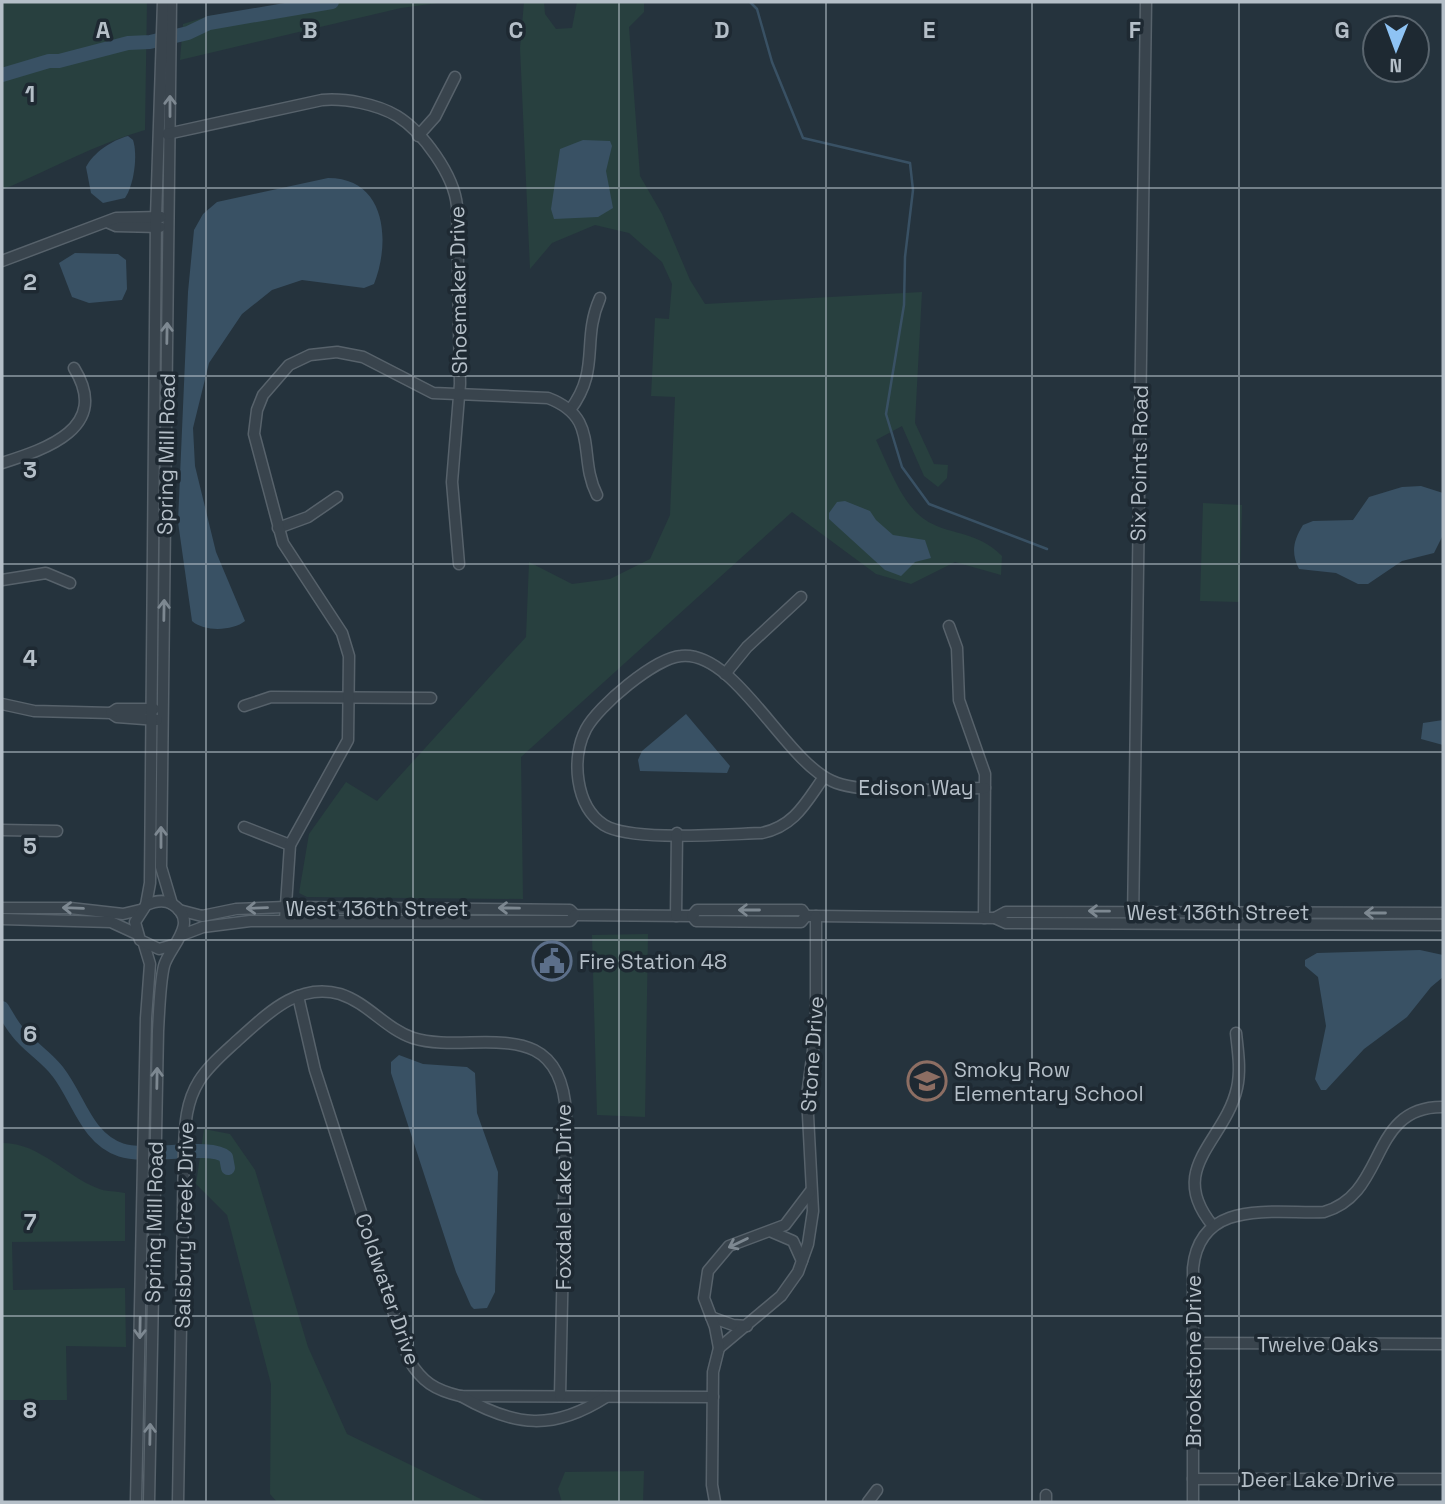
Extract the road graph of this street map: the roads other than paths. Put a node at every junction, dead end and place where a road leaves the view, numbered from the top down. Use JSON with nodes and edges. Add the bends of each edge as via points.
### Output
{"nodes":[{"id":1,"x":163,"y":2,"type":"edge"},
{"id":2,"x":171,"y":2,"type":"edge"},
{"id":3,"x":1146,"y":2,"type":"edge"},
{"id":4,"x":167,"y":23,"type":"junction"},
{"id":5,"x":166,"y":56,"type":"junction"},
{"id":6,"x":455,"y":77,"type":"dead end"},
{"id":7,"x":170,"y":133,"type":"junction"},
{"id":8,"x":158,"y":136,"type":"junction"},
{"id":9,"x":418,"y":136,"type":"junction"},
{"id":10,"x":156,"y":222,"type":"junction"},
{"id":11,"x":169,"y":222,"type":"junction"},
{"id":12,"x":2,"y":261,"type":"edge"},
{"id":13,"x":600,"y":298,"type":"dead end"},
{"id":14,"x":74,"y":368,"type":"dead end"},
{"id":15,"x":460,"y":395,"type":"junction"},
{"id":16,"x":570,"y":410,"type":"junction"},
{"id":17,"x":2,"y":463,"type":"edge"},
{"id":18,"x":597,"y":495,"type":"dead end"},
{"id":19,"x":337,"y":497,"type":"dead end"},
{"id":20,"x":278,"y":528,"type":"junction"},
{"id":21,"x":459,"y":564,"type":"dead end"},
{"id":22,"x":2,"y":580,"type":"edge"},
{"id":23,"x":70,"y":583,"type":"dead end"},
{"id":24,"x":801,"y":597,"type":"dead end"},
{"id":25,"x":949,"y":626,"type":"dead end"},
{"id":26,"x":725,"y":674,"type":"junction"},
{"id":27,"x":349,"y":697,"type":"junction"},
{"id":28,"x":431,"y":698,"type":"dead end"},
{"id":29,"x":2,"y":704,"type":"edge"},
{"id":30,"x":244,"y":706,"type":"dead end"},
{"id":31,"x":151,"y":709,"type":"junction"},
{"id":32,"x":162,"y":709,"type":"junction"},
{"id":33,"x":111,"y":713,"type":"junction"},
{"id":34,"x":151,"y":720,"type":"junction"},
{"id":35,"x":162,"y":720,"type":"junction"},
{"id":36,"x":824,"y":777,"type":"junction"},
{"id":37,"x":985,"y":788,"type":"junction"},
{"id":38,"x":244,"y":827,"type":"dead end"},
{"id":39,"x":2,"y":830,"type":"edge"},
{"id":40,"x":57,"y":831,"type":"dead end"},
{"id":41,"x":677,"y":834,"type":"junction"},
{"id":42,"x":290,"y":845,"type":"junction"},
{"id":43,"x":143,"y":907,"type":"junction"},
{"id":44,"x":175,"y":907,"type":"junction"},
{"id":45,"x":2,"y":908,"type":"edge"},
{"id":46,"x":285,"y":908,"type":"junction"},
{"id":47,"x":1133,"y":912,"type":"junction"},
{"id":48,"x":1443,"y":913,"type":"edge"},
{"id":49,"x":575,"y":915,"type":"junction"},
{"id":50,"x":676,"y":916,"type":"junction"},
{"id":51,"x":811,"y":916,"type":"junction"},
{"id":52,"x":989,"y":918,"type":"junction"},
{"id":53,"x":2,"y":919,"type":"edge"},
{"id":54,"x":285,"y":920,"type":"junction"},
{"id":55,"x":1133,"y":923,"type":"junction"},
{"id":56,"x":1443,"y":925,"type":"edge"},
{"id":57,"x":137,"y":934,"type":"junction"},
{"id":58,"x":182,"y":935,"type":"junction"},
{"id":59,"x":144,"y":944,"type":"junction"},
{"id":60,"x":173,"y":945,"type":"junction"},
{"id":61,"x":298,"y":996,"type":"junction"},
{"id":62,"x":1236,"y":1033,"type":"dead end"},
{"id":63,"x":1443,"y":1107,"type":"edge"},
{"id":64,"x":810,"y":1192,"type":"junction"},
{"id":65,"x":1213,"y":1226,"type":"junction"},
{"id":66,"x":771,"y":1231,"type":"junction"},
{"id":67,"x":802,"y":1261,"type":"junction"},
{"id":68,"x":711,"y":1317,"type":"junction"},
{"id":69,"x":748,"y":1326,"type":"junction"},
{"id":70,"x":1193,"y":1343,"type":"junction"},
{"id":71,"x":1443,"y":1344,"type":"edge"},
{"id":72,"x":719,"y":1348,"type":"junction"},
{"id":73,"x":460,"y":1396,"type":"junction"},
{"id":74,"x":560,"y":1396,"type":"junction"},
{"id":75,"x":607,"y":1396,"type":"junction"},
{"id":76,"x":713,"y":1397,"type":"junction"},
{"id":77,"x":1193,"y":1479,"type":"junction"},
{"id":78,"x":1443,"y":1479,"type":"edge"},
{"id":79,"x":877,"y":1490,"type":"dead end"},
{"id":80,"x":136,"y":1502,"type":"edge"},
{"id":81,"x":149,"y":1502,"type":"edge"},
{"id":82,"x":178,"y":1502,"type":"edge"},
{"id":83,"x":715,"y":1502,"type":"edge"},
{"id":84,"x":869,"y":1502,"type":"edge"},
{"id":85,"x":1193,"y":1502,"type":"edge"}],
"edges":[{"from":1,"to":4,"type":"street","name":"Spring Mill Road"},
{"from":2,"to":4,"type":"street","name":"Spring Mill Road"},
{"from":3,"to":47,"type":"street","name":"Six Points Road"},
{"from":4,"to":5,"type":"street","name":"Spring Mill Road"},
{"from":7,"to":5,"type":"street","name":"Spring Mill Road","one_way":true},
{"from":5,"to":8,"type":"street","name":"Spring Mill Road"},
{"from":6,"to":9,"type":"street","via":[[435,117]]},
{"from":7,"to":8,"type":"street","name":"Shoemaker Drive"},
{"from":7,"to":9,"type":"street","name":"Shoemaker Drive","via":[[339,100],[391,113]]},
{"from":7,"to":11,"type":"street","name":"Spring Mill Road"},
{"from":8,"to":10,"type":"street","name":"Spring Mill Road"},
{"from":9,"to":15,"type":"street","name":"Shoemaker Drive","via":[[445,168],[455,191]]},
{"from":10,"to":11,"type":"street"},
{"from":10,"to":12,"type":"street","via":[[116,218]]},
{"from":10,"to":31,"type":"street","name":"Spring Mill Road"},
{"from":32,"to":11,"type":"street","name":"Spring Mill Road","one_way":true},
{"from":13,"to":16,"type":"street","via":[[590,325],[588,379]]},
{"from":14,"to":17,"type":"street","via":[[84,401],[75,428],[53,445]]},
{"from":15,"to":16,"type":"street","via":[[539,396]]},
{"from":15,"to":20,"type":"street","via":[[433,393],[351,354],[323,352],[289,365],[263,395],[254,423],[257,453]]},
{"from":15,"to":21,"type":"street","name":"Shoemaker Drive","via":[[452,482]]},
{"from":16,"to":18,"type":"street","via":[[586,436],[588,472]]},
{"from":19,"to":20,"type":"street","via":[[308,517]]},
{"from":20,"to":27,"type":"street","via":[[288,554],[347,645]]},
{"from":22,"to":23,"type":"street","via":[[46,573]]},
{"from":24,"to":26,"type":"street"},
{"from":25,"to":37,"type":"street","via":[[957,648],[959,700],[982,764]]},
{"from":26,"to":36,"type":"street","name":"Edison Way"},
{"from":26,"to":41,"type":"street","via":[[687,655],[658,662],[592,719],[581,741],[581,795],[595,817],[620,831]]},
{"from":27,"to":28,"type":"street"},
{"from":27,"to":30,"type":"street","via":[[271,697]]},
{"from":27,"to":42,"type":"street","via":[[344,752]]},
{"from":29,"to":33,"type":"street"},
{"from":31,"to":32,"type":"street"},
{"from":31,"to":33,"type":"street"},
{"from":31,"to":34,"type":"street","name":"Spring Mill Road"},
{"from":32,"to":35,"type":"street","name":"Spring Mill Road"},
{"from":33,"to":34,"type":"street","via":[[117,718]]},
{"from":34,"to":35,"type":"street"},
{"from":34,"to":43,"type":"street","name":"Spring Mill Road","via":[[150,883]]},
{"from":44,"to":35,"type":"street","name":"Spring Mill Road","one_way":true,"via":[[161,867]]},
{"from":36,"to":37,"type":"street","name":"Edison Way","via":[[856,788]]},
{"from":36,"to":41,"type":"street","via":[[795,818],[774,831]]},
{"from":37,"to":52,"type":"street"},
{"from":38,"to":42,"type":"street"},
{"from":39,"to":40,"type":"street"},
{"from":41,"to":50,"type":"street"},
{"from":42,"to":46,"type":"street"},
{"from":43,"to":44,"type":"street","via":[[159,901]]},
{"from":43,"to":45,"type":"street","one_way":true,"via":[[123,914]]},
{"from":43,"to":57,"type":"street","via":[[135,922]]},
{"from":46,"to":44,"type":"street","name":"West 136th Street","one_way":true,"via":[[236,909],[202,916]]},
{"from":44,"to":58,"type":"street","via":[[184,922]]},
{"from":49,"to":46,"type":"street","name":"West 136th Street","one_way":true,"via":[[570,910]]},
{"from":46,"to":54,"type":"street"},
{"from":48,"to":47,"type":"street","name":"West 136th Street","one_way":true},
{"from":47,"to":52,"type":"street","name":"West 136th Street","one_way":true,"via":[[1006,912]]},
{"from":47,"to":55,"type":"street","name":"Six Points Road"},
{"from":49,"to":50,"type":"street","name":"West 136th Street"},
{"from":49,"to":54,"type":"street","name":"West 136th Street","via":[[570,921]]},
{"from":50,"to":51,"type":"street","name":"West 136th Street","via":[[692,916],[696,921],[801,922]]},
{"from":51,"to":52,"type":"street","name":"West 136th Street"},
{"from":51,"to":64,"type":"street","name":"Stone Drive","via":[[816,1038],[807,1104]]},
{"from":52,"to":55,"type":"street","name":"West 136th Street","via":[[1006,923]]},
{"from":53,"to":57,"type":"street","via":[[102,920]]},
{"from":54,"to":58,"type":"street","name":"West 136th Street","via":[[223,923]]},
{"from":55,"to":56,"type":"street","name":"West 136th Street"},
{"from":57,"to":59,"type":"street"},
{"from":58,"to":60,"type":"street"},
{"from":59,"to":60,"type":"street","via":[[159,949]]},
{"from":59,"to":80,"type":"street","name":"Spring Mill Road","one_way":true,"via":[[150,964]]},
{"from":81,"to":60,"type":"street","name":"Spring Mill Road","one_way":true,"via":[[158,1024],[164,965]]},
{"from":61,"to":73,"type":"street","name":"Coldwater Drive","via":[[315,1070],[409,1360],[432,1386]]},
{"from":61,"to":74,"type":"street","name":"Foxdale Lake Drive","via":[[339,994],[422,1040],[516,1044],[553,1069],[565,1096],[566,1114]]},
{"from":61,"to":82,"type":"street","name":"Salsbury Creek Drive","via":[[265,1016],[205,1072],[188,1104]]},
{"from":62,"to":65,"type":"street","via":[[1237,1089],[1194,1177],[1197,1202]]},
{"from":63,"to":65,"type":"street","via":[[1413,1112],[1396,1125],[1357,1194],[1336,1209],[1242,1214]]},
{"from":64,"to":66,"type":"street","via":[[793,1217]]},
{"from":64,"to":67,"type":"street","name":"Stone Drive","via":[[811,1231]]},
{"from":65,"to":70,"type":"street","name":"Brookstone Drive","via":[[1194,1259]]},
{"from":66,"to":67,"type":"street","via":[[793,1241]]},
{"from":66,"to":68,"type":"street","one_way":true,"via":[[729,1246],[713,1262],[704,1289]]},
{"from":67,"to":69,"type":"street","name":"Stone Drive","via":[[781,1296]]},
{"from":68,"to":69,"type":"street"},
{"from":68,"to":72,"type":"street"},
{"from":69,"to":72,"type":"street","name":"Stone Drive"},
{"from":70,"to":71,"type":"street","name":"Twelve Oaks"},
{"from":70,"to":77,"type":"street","name":"Brookstone Drive"},
{"from":72,"to":76,"type":"street"},
{"from":73,"to":74,"type":"street","name":"Coldwater Drive"},
{"from":73,"to":75,"type":"street","via":[[511,1420],[531,1421],[583,1411]]},
{"from":74,"to":75,"type":"street","name":"Coldwater Drive"},
{"from":75,"to":76,"type":"street","name":"Coldwater Drive"},
{"from":76,"to":83,"type":"street"},
{"from":77,"to":78,"type":"street","name":"Deer Lake Drive"},
{"from":77,"to":85,"type":"street","name":"Brookstone Drive"},
{"from":79,"to":84,"type":"street"}]}
